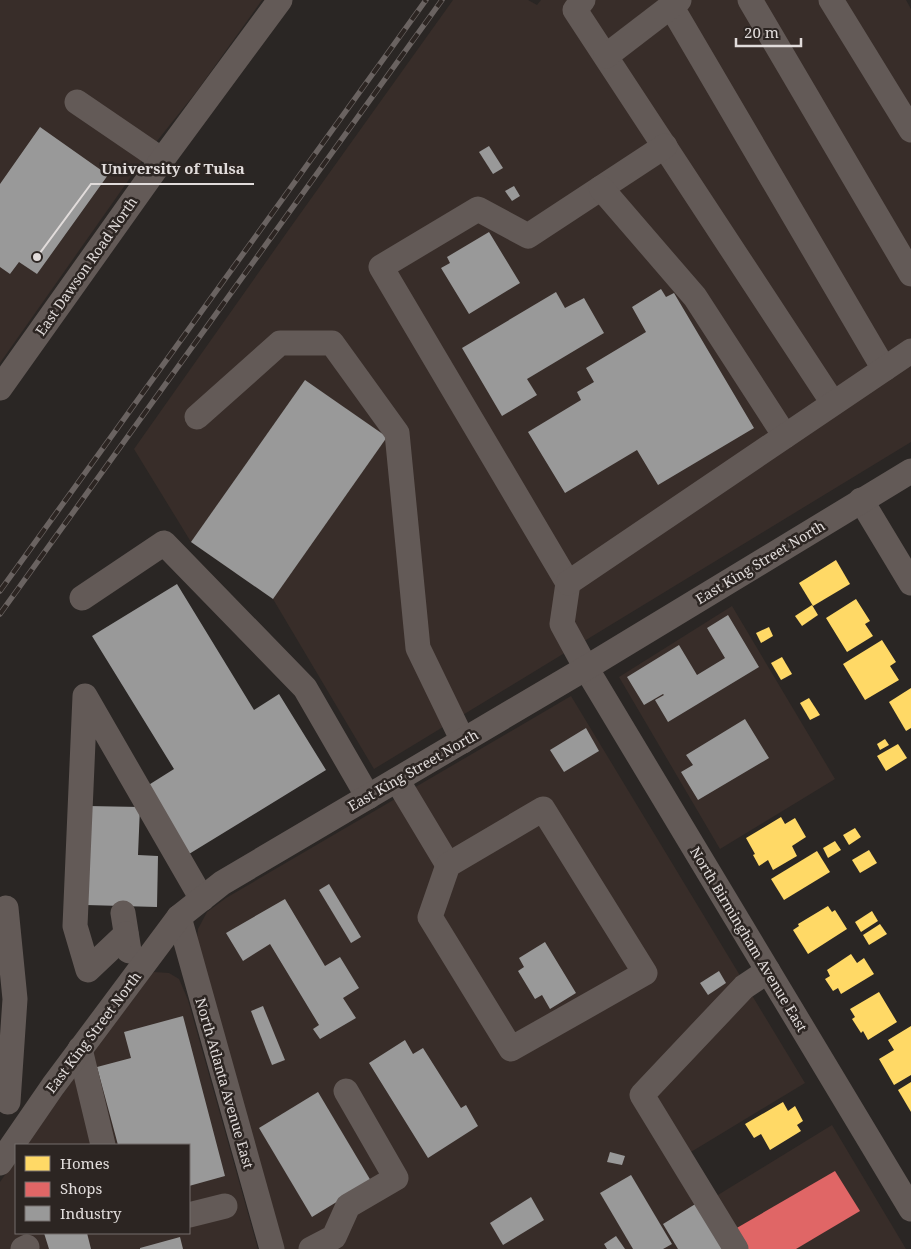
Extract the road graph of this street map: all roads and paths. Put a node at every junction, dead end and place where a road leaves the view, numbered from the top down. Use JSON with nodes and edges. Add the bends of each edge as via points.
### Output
{"nodes":[{"id":1,"x":280,"y":0,"type":"edge"},
{"id":2,"x":583,"y":0,"type":"edge"},
{"id":3,"x":750,"y":0,"type":"edge"},
{"id":4,"x":831,"y":0,"type":"edge"},
{"id":5,"x":675,"y":3,"type":"edge"},
{"id":6,"x":606,"y":56,"type":"junction"},
{"id":7,"x":77,"y":102,"type":"dead end"},
{"id":8,"x":911,"y":130,"type":"edge"},
{"id":9,"x":665,"y":146,"type":"junction"},
{"id":10,"x":162,"y":160,"type":"junction"},
{"id":11,"x":601,"y":188,"type":"junction"},
{"id":12,"x":911,"y":274,"type":"edge"},
{"id":13,"x":911,"y":351,"type":"edge"},
{"id":14,"x":884,"y":369,"type":"junction"},
{"id":15,"x":0,"y":388,"type":"edge"},
{"id":16,"x":833,"y":403,"type":"junction"},
{"id":17,"x":197,"y":417,"type":"dead end"},
{"id":18,"x":785,"y":436,"type":"junction"},
{"id":19,"x":911,"y":471,"type":"edge"},
{"id":20,"x":861,"y":500,"type":"junction"},
{"id":21,"x":568,"y":583,"type":"junction"},
{"id":22,"x":911,"y":583,"type":"edge"},
{"id":23,"x":82,"y":598,"type":"dead end"},
{"id":24,"x":586,"y":668,"type":"junction"},
{"id":25,"x":463,"y":741,"type":"junction"},
{"id":26,"x":397,"y":780,"type":"junction"},
{"id":27,"x":368,"y":797,"type":"junction"},
{"id":28,"x":448,"y":865,"type":"junction"},
{"id":29,"x":202,"y":899,"type":"junction"},
{"id":30,"x":0,"y":916,"type":"edge"},
{"id":31,"x":179,"y":917,"type":"junction"},
{"id":32,"x":768,"y":971,"type":"junction"},
{"id":33,"x":134,"y":978,"type":"junction"},
{"id":34,"x":80,"y":1050,"type":"junction"},
{"id":35,"x":346,"y":1091,"type":"dead end"},
{"id":36,"x":4,"y":1098,"type":"edge"},
{"id":37,"x":28,"y":1122,"type":"junction"},
{"id":38,"x":103,"y":1144,"type":"edge"},
{"id":39,"x":0,"y":1163,"type":"edge"},
{"id":40,"x":226,"y":1206,"type":"dead end"},
{"id":41,"x":911,"y":1209,"type":"edge"},
{"id":42,"x":190,"y":1215,"type":"edge"},
{"id":43,"x":337,"y":1243,"type":"edge"},
{"id":44,"x":272,"y":1249,"type":"edge"},
{"id":45,"x":311,"y":1249,"type":"edge"},
{"id":46,"x":736,"y":1249,"type":"edge"}],
"edges":[{"from":1,"to":10,"type":"street","name":"East Dawson Road North"},
{"from":2,"to":6,"type":"street","via":[[576,10]]},
{"from":3,"to":12,"type":"street"},
{"from":4,"to":8,"type":"street"},
{"from":5,"to":6,"type":"street"},
{"from":5,"to":14,"type":"street"},
{"from":6,"to":9,"type":"street"},
{"from":7,"to":10,"type":"street"},
{"from":9,"to":11,"type":"street"},
{"from":9,"to":16,"type":"street"},
{"from":10,"to":15,"type":"street","name":"East Dawson Road North"},
{"from":11,"to":18,"type":"street","via":[[695,297]]},
{"from":11,"to":21,"type":"street","via":[[528,236],[478,209],[381,267]]},
{"from":13,"to":14,"type":"street"},
{"from":14,"to":16,"type":"street"},
{"from":16,"to":18,"type":"street"},
{"from":17,"to":25,"type":"street","via":[[280,343],[332,343],[398,432],[418,648]]},
{"from":18,"to":21,"type":"street"},
{"from":19,"to":20,"type":"street","name":"East King Street North"},
{"from":20,"to":22,"type":"street"},
{"from":20,"to":24,"type":"street","name":"East King Street North"},
{"from":21,"to":24,"type":"street","name":"North Birmingham Avenue East","via":[[562,624]]},
{"from":23,"to":27,"type":"street","via":[[164,543],[305,688]]},
{"from":24,"to":25,"type":"street","name":"East King Street North"},
{"from":24,"to":32,"type":"street","name":"North Birmingham Avenue East"},
{"from":25,"to":26,"type":"street","name":"East King Street North"},
{"from":26,"to":27,"type":"street","name":"East King Street North"},
{"from":26,"to":28,"type":"street"},
{"from":27,"to":29,"type":"street","name":"East King Street North","via":[[222,883]]},
{"from":28,"to":28,"type":"street","via":[[542,809],[645,974],[511,1049],[430,917]]},
{"from":29,"to":31,"type":"street","name":"East King Street North"},
{"from":29,"to":33,"type":"street","via":[[85,696],[75,926],[88,970],[124,924]]},
{"from":30,"to":36,"type":"street","via":[[6,908],[15,999]]},
{"from":31,"to":33,"type":"street","name":"East King Street North"},
{"from":31,"to":44,"type":"street","name":"North Atlanta Avenue East"},
{"from":32,"to":41,"type":"street","name":"North Birmingham Avenue East"},
{"from":32,"to":46,"type":"street","via":[[744,987],[642,1095]]},
{"from":33,"to":34,"type":"street","name":"East King Street North"},
{"from":34,"to":37,"type":"street","name":"East King Street North"},
{"from":34,"to":38,"type":"street"},
{"from":35,"to":43,"type":"street","via":[[396,1178],[348,1206]]},
{"from":36,"to":37,"type":"street"},
{"from":37,"to":39,"type":"street","name":"East King Street North"},
{"from":40,"to":42,"type":"street"},
{"from":43,"to":45,"type":"street"}]}
